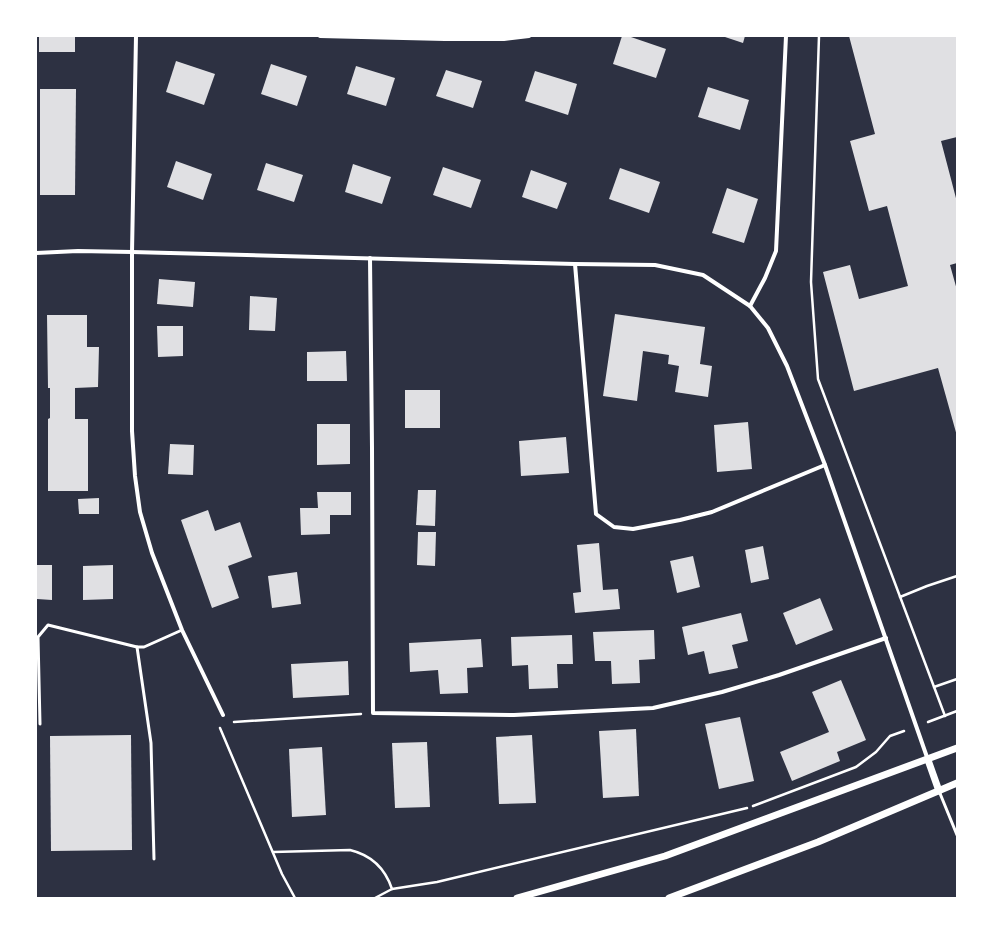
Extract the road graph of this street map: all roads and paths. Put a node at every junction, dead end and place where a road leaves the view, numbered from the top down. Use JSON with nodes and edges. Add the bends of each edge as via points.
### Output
{"nodes":[{"id":1,"x":136,"y":36,"type":"edge"},
{"id":2,"x":320,"y":36,"type":"edge"},
{"id":3,"x":530,"y":36,"type":"edge"},
{"id":4,"x":786,"y":36,"type":"edge"},
{"id":5,"x":819,"y":36,"type":"edge"},
{"id":6,"x":132,"y":252,"type":"junction"},
{"id":7,"x":36,"y":253,"type":"edge"},
{"id":8,"x":370,"y":258,"type":"junction"},
{"id":9,"x":575,"y":264,"type":"junction"},
{"id":10,"x":750,"y":306,"type":"junction"},
{"id":11,"x":825,"y":465,"type":"junction"},
{"id":12,"x":957,"y":576,"type":"edge"},
{"id":13,"x":900,"y":597,"type":"junction"},
{"id":14,"x":182,"y":630,"type":"junction"},
{"id":15,"x":886,"y":638,"type":"junction"},
{"id":16,"x":137,"y":647,"type":"junction"},
{"id":17,"x":957,"y":679,"type":"edge"},
{"id":18,"x":934,"y":687,"type":"junction"},
{"id":19,"x":957,"y":711,"type":"edge"},
{"id":20,"x":373,"y":713,"type":"junction"},
{"id":21,"x":223,"y":715,"type":"joint"},
{"id":22,"x":233,"y":722,"type":"dead end"},
{"id":23,"x":40,"y":724,"type":"dead end"},
{"id":24,"x":890,"y":736,"type":"dead end"},
{"id":25,"x":957,"y":748,"type":"edge"},
{"id":26,"x":928,"y":760,"type":"junction"},
{"id":27,"x":957,"y":783,"type":"edge"},
{"id":28,"x":939,"y":791,"type":"junction"},
{"id":29,"x":957,"y":835,"type":"edge"},
{"id":30,"x":273,"y":852,"type":"junction"},
{"id":31,"x":154,"y":859,"type":"dead end"},
{"id":32,"x":392,"y":889,"type":"junction"},
{"id":33,"x":295,"y":898,"type":"edge"},
{"id":34,"x":375,"y":898,"type":"edge"},
{"id":35,"x":517,"y":898,"type":"edge"},
{"id":36,"x":669,"y":898,"type":"edge"}],
"edges":[{"from":1,"to":6,"type":"street"},
{"from":2,"to":3,"type":"street","via":[[445,39],[504,39]]},
{"from":4,"to":10,"type":"street","via":[[776,251]]},
{"from":5,"to":13,"type":"path","via":[[811,282],[818,379]]},
{"from":6,"to":7,"type":"street"},
{"from":6,"to":8,"type":"street"},
{"from":6,"to":14,"type":"street","via":[[132,431],[138,498],[152,553]]},
{"from":8,"to":9,"type":"street"},
{"from":8,"to":20,"type":"street"},
{"from":9,"to":10,"type":"street","via":[[655,265],[703,275]]},
{"from":9,"to":11,"type":"street","via":[[596,514],[614,527],[633,529],[680,520],[712,512]]},
{"from":10,"to":11,"type":"street","via":[[768,328],[787,366]]},
{"from":11,"to":15,"type":"street"},
{"from":12,"to":13,"type":"path"},
{"from":13,"to":18,"type":"path"},
{"from":14,"to":16,"type":"lane","via":[[144,647]]},
{"from":14,"to":21,"type":"street"},
{"from":15,"to":20,"type":"street","via":[[772,677],[653,708],[514,715]]},
{"from":15,"to":26,"type":"street"},
{"from":16,"to":23,"type":"lane","via":[[48,625],[38,636]]},
{"from":16,"to":31,"type":"lane","via":[[150,743]]},
{"from":17,"to":18,"type":"path"},
{"from":18,"to":19,"type":"path","via":[[945,716]]},
{"from":20,"to":22,"type":"path"},
{"from":21,"to":30,"type":"path","via":[[218,723]]},
{"from":24,"to":32,"type":"path","via":[[876,752],[856,767],[744,809],[437,882]]},
{"from":25,"to":26,"type":"street"},
{"from":26,"to":28,"type":"street"},
{"from":26,"to":35,"type":"street","via":[[666,856]]},
{"from":27,"to":28,"type":"street"},
{"from":28,"to":29,"type":"lane"},
{"from":28,"to":36,"type":"street","via":[[818,842]]},
{"from":30,"to":32,"type":"path","via":[[359,852],[371,858],[381,868]]},
{"from":30,"to":33,"type":"path"},
{"from":32,"to":34,"type":"path"}]}
